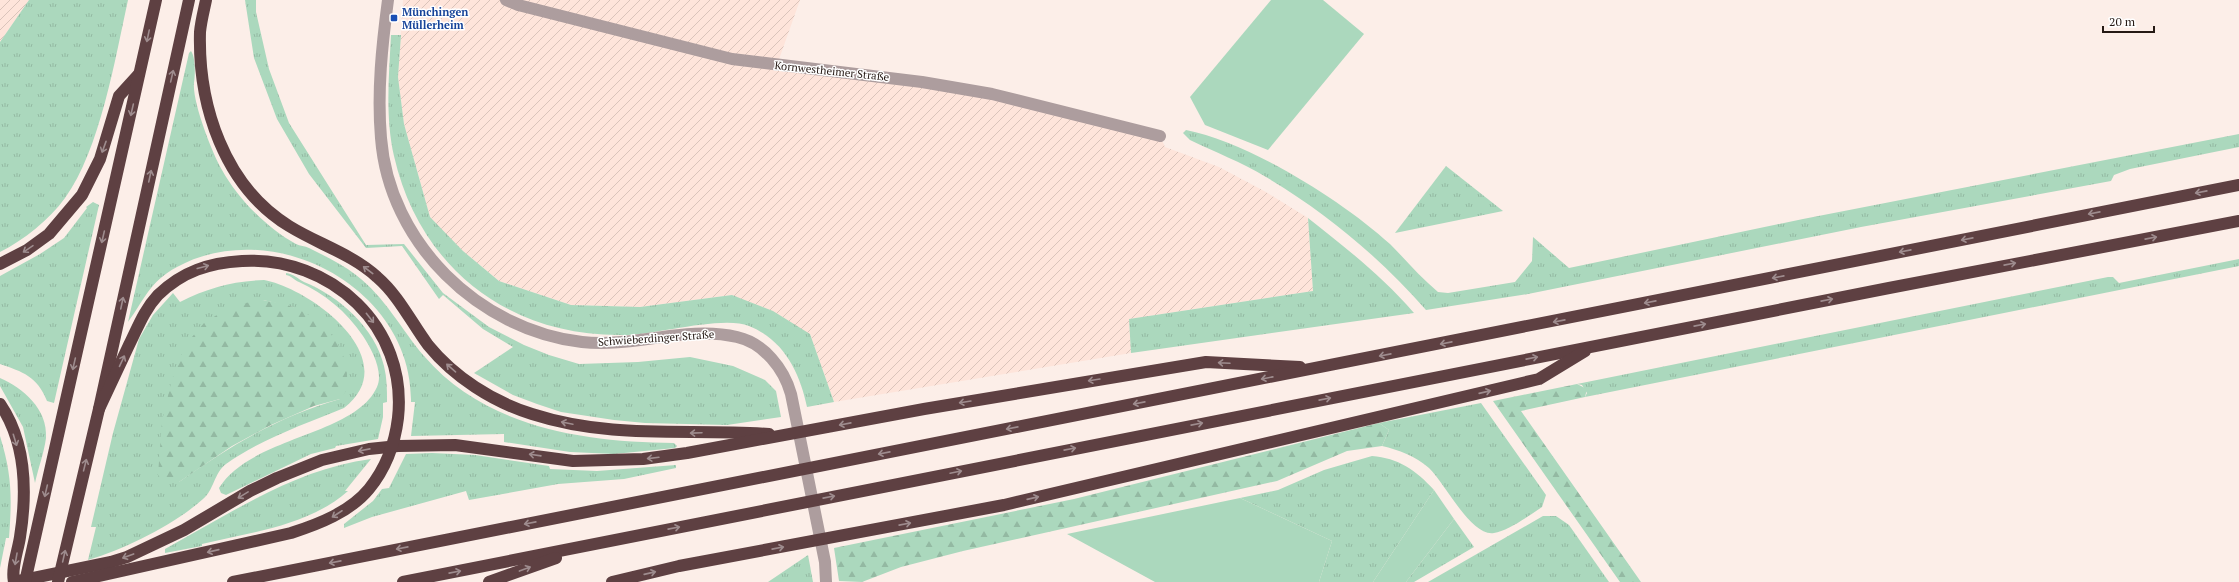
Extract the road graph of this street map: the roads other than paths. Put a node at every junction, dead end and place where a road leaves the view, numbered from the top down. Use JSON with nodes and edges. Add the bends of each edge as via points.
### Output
{"nodes":[{"id":1,"x":156,"y":0,"type":"edge"},
{"id":2,"x":189,"y":0,"type":"edge"},
{"id":3,"x":206,"y":0,"type":"edge"},
{"id":4,"x":388,"y":0,"type":"edge"},
{"id":5,"x":506,"y":0,"type":"edge"},
{"id":6,"x":140,"y":72,"type":"junction"},
{"id":7,"x":1160,"y":136,"type":"dead end"},
{"id":8,"x":2239,"y":185,"type":"edge"},
{"id":9,"x":2239,"y":221,"type":"edge"},
{"id":10,"x":0,"y":264,"type":"edge"},
{"id":11,"x":1593,"y":346,"type":"junction"},
{"id":12,"x":1319,"y":368,"type":"junction"},
{"id":13,"x":0,"y":404,"type":"edge"},
{"id":14,"x":99,"y":409,"type":"junction"},
{"id":15,"x":789,"y":435,"type":"junction"},
{"id":16,"x":595,"y":544,"type":"junction"},
{"id":17,"x":14,"y":582,"type":"edge"},
{"id":18,"x":25,"y":582,"type":"edge"},
{"id":19,"x":58,"y":582,"type":"edge"},
{"id":20,"x":72,"y":582,"type":"edge"},
{"id":21,"x":233,"y":582,"type":"edge"},
{"id":22,"x":403,"y":582,"type":"edge"},
{"id":23,"x":489,"y":582,"type":"edge"},
{"id":24,"x":612,"y":582,"type":"edge"},
{"id":25,"x":826,"y":582,"type":"edge"}],
"edges":[{"from":1,"to":6,"type":"highway","one_way":true},
{"from":14,"to":2,"type":"highway","one_way":true},
{"from":15,"to":3,"type":"highway","one_way":true,"via":[[602,430],[532,414],[500,401],[474,386],[450,368],[429,345],[400,302],[377,277],[357,262],[289,226],[246,188],[218,140],[206,101],[200,31]]},
{"from":4,"to":25,"type":"street","name":"Schwieberdinger Straße","via":[[379,90],[381,139],[389,182],[400,212],[416,239],[442,272],[465,293],[495,313],[552,338],[584,343],[641,341],[717,333],[738,337],[755,345],[781,370],[791,394],[825,562]]},
{"from":5,"to":7,"type":"street","name":"Kornwestheimer Straße","via":[[732,59],[901,79],[984,92]]},
{"from":6,"to":10,"type":"highway","one_way":true,"via":[[119,96],[100,159],[82,195],[49,234],[27,250]]},
{"from":6,"to":18,"type":"highway","one_way":true},
{"from":8,"to":12,"type":"highway","one_way":true},
{"from":11,"to":9,"type":"highway","one_way":true},
{"from":16,"to":11,"type":"highway","one_way":true},
{"from":24,"to":11,"type":"highway","one_way":true,"via":[[679,566],[1004,505],[1538,379]]},
{"from":12,"to":15,"type":"highway","one_way":true,"via":[[1206,362],[924,409]]},
{"from":12,"to":21,"type":"highway","one_way":true},
{"from":13,"to":17,"type":"highway","one_way":true,"via":[[12,428],[24,480],[24,507]]},
{"from":19,"to":14,"type":"highway","one_way":true},
{"from":14,"to":20,"type":"highway","one_way":true,"via":[[139,322],[157,296],[184,274],[198,268],[223,262],[256,260],[300,268],[335,286],[356,302],[383,336],[390,352],[396,372],[399,402],[396,432],[391,448],[384,465],[368,490],[317,525],[292,533]]},
{"from":15,"to":17,"type":"highway","one_way":true,"via":[[687,453],[601,461],[574,461],[455,445],[369,449],[322,460],[277,478],[184,530],[127,557]]},
{"from":22,"to":16,"type":"highway","one_way":true},
{"from":23,"to":16,"type":"highway","one_way":true}]}
